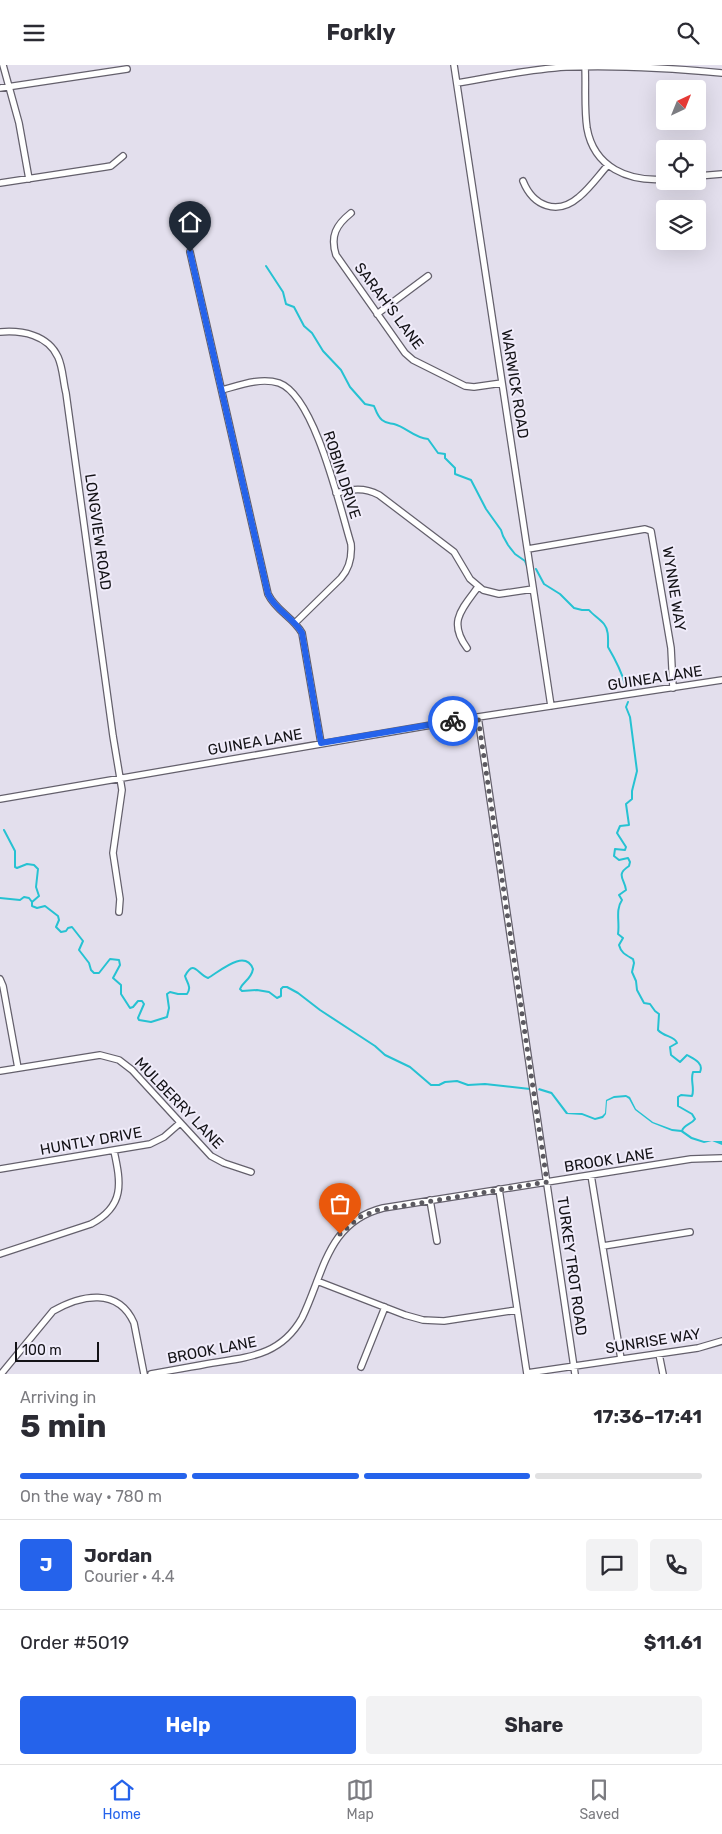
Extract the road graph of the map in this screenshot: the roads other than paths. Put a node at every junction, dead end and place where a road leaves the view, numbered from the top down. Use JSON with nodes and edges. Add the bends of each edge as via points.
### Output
{"nodes":[{"id":1,"x":3,"y":65,"type":"edge"},
{"id":2,"x":454,"y":65,"type":"edge"},
{"id":3,"x":585,"y":66,"type":"edge"},
{"id":4,"x":536,"y":68,"type":"edge"},
{"id":5,"x":127,"y":69,"type":"dead end"},
{"id":6,"x":722,"y":73,"type":"edge"},
{"id":7,"x":457,"y":83,"type":"junction"},
{"id":8,"x":9,"y":86,"type":"junction"},
{"id":9,"x":0,"y":88,"type":"edge"},
{"id":10,"x":123,"y":156,"type":"dead end"},
{"id":11,"x":608,"y":165,"type":"junction"},
{"id":12,"x":722,"y":174,"type":"edge"},
{"id":13,"x":706,"y":175,"type":"edge"},
{"id":14,"x":29,"y":179,"type":"junction"},
{"id":15,"x":656,"y":180,"type":"edge"},
{"id":16,"x":523,"y":181,"type":"dead end"},
{"id":17,"x":0,"y":183,"type":"edge"},
{"id":18,"x":351,"y":213,"type":"dead end"},
{"id":19,"x":190,"y":252,"type":"dead end"},
{"id":20,"x":428,"y":276,"type":"dead end"},
{"id":21,"x":377,"y":314,"type":"junction"},
{"id":22,"x":0,"y":331,"type":"edge"},
{"id":23,"x":502,"y":383,"type":"junction"},
{"id":24,"x":222,"y":390,"type":"junction"},
{"id":25,"x":336,"y":493,"type":"junction"},
{"id":26,"x":528,"y":549,"type":"junction"},
{"id":27,"x":478,"y":587,"type":"junction"},
{"id":28,"x":533,"y":589,"type":"junction"},
{"id":29,"x":295,"y":623,"type":"junction"},
{"id":30,"x":467,"y":648,"type":"dead end"},
{"id":31,"x":722,"y":680,"type":"edge"},
{"id":32,"x":672,"y":687,"type":"junction"},
{"id":33,"x":551,"y":706,"type":"junction"},
{"id":34,"x":478,"y":717,"type":"junction"},
{"id":35,"x":321,"y":743,"type":"junction"},
{"id":36,"x":120,"y":778,"type":"junction"},
{"id":37,"x":0,"y":799,"type":"edge"},
{"id":38,"x":119,"y":912,"type":"dead end"},
{"id":39,"x":0,"y":979,"type":"edge"},
{"id":40,"x":18,"y":1068,"type":"junction"},
{"id":41,"x":0,"y":1071,"type":"edge"},
{"id":42,"x":180,"y":1123,"type":"junction"},
{"id":43,"x":114,"y":1151,"type":"junction"},
{"id":44,"x":722,"y":1158,"type":"edge"},
{"id":45,"x":0,"y":1169,"type":"edge"},
{"id":46,"x":251,"y":1172,"type":"dead end"},
{"id":47,"x":591,"y":1175,"type":"junction"},
{"id":48,"x":547,"y":1182,"type":"junction"},
{"id":49,"x":500,"y":1189,"type":"junction"},
{"id":50,"x":430,"y":1200,"type":"junction"},
{"id":51,"x":690,"y":1232,"type":"dead end"},
{"id":52,"x":437,"y":1241,"type":"dead end"},
{"id":53,"x":603,"y":1246,"type":"junction"},
{"id":54,"x":0,"y":1254,"type":"edge"},
{"id":55,"x":317,"y":1281,"type":"junction"},
{"id":56,"x":385,"y":1307,"type":"junction"},
{"id":57,"x":517,"y":1310,"type":"junction"},
{"id":58,"x":722,"y":1341,"type":"edge"},
{"id":59,"x":659,"y":1354,"type":"junction"},
{"id":60,"x":620,"y":1359,"type":"junction"},
{"id":61,"x":574,"y":1366,"type":"junction"},
{"id":62,"x":361,"y":1367,"type":"dead end"},
{"id":63,"x":1,"y":1374,"type":"edge"},
{"id":64,"x":144,"y":1374,"type":"edge"},
{"id":65,"x":151,"y":1374,"type":"edge"},
{"id":66,"x":527,"y":1374,"type":"edge"},
{"id":67,"x":575,"y":1374,"type":"edge"},
{"id":68,"x":663,"y":1374,"type":"edge"}],
"edges":[{"from":1,"to":8,"type":"street"},
{"from":2,"to":7,"type":"street","name":"WARWICK ROAD"},
{"from":3,"to":4,"type":"street"},
{"from":3,"to":6,"type":"street","via":[[640,65]]},
{"from":3,"to":11,"type":"street","via":[[587,129],[593,145]]},
{"from":4,"to":7,"type":"street"},
{"from":5,"to":8,"type":"street"},
{"from":7,"to":23,"type":"street","name":"WARWICK ROAD"},
{"from":8,"to":9,"type":"street"},
{"from":8,"to":14,"type":"street","via":[[20,123]]},
{"from":10,"to":14,"type":"street","via":[[110,166]]},
{"from":11,"to":15,"type":"street","via":[[636,178]]},
{"from":11,"to":16,"type":"street","via":[[582,195],[564,205],[542,205],[531,196]]},
{"from":12,"to":13,"type":"street"},
{"from":14,"to":17,"type":"street"},
{"from":18,"to":21,"type":"street","name":"SARAH'S LANE","via":[[337,225],[333,235],[334,248]]},
{"from":19,"to":24,"type":"street"},
{"from":20,"to":21,"type":"street"},
{"from":21,"to":23,"type":"street","name":"SARAH'S LANE","via":[[413,361],[465,385]]},
{"from":22,"to":36,"type":"street","name":"LONGVIEW ROAD","via":[[37,336],[53,350],[60,363]]},
{"from":23,"to":26,"type":"street","name":"WARWICK ROAD"},
{"from":24,"to":25,"type":"street","name":"ROBIN DRIVE","via":[[262,381],[289,389],[298,399],[323,450]]},
{"from":24,"to":29,"type":"street","via":[[268,594],[276,607]]},
{"from":25,"to":27,"type":"street","via":[[359,489],[379,495],[454,552]]},
{"from":25,"to":29,"type":"street","name":"ROBIN DRIVE","via":[[352,551],[350,563],[341,578]]},
{"from":26,"to":28,"type":"street","name":"WARWICK ROAD"},
{"from":26,"to":32,"type":"street","name":"WYNNE WAY","via":[[645,529],[651,531],[671,648]]},
{"from":27,"to":28,"type":"street","via":[[492,594]]},
{"from":27,"to":30,"type":"street","via":[[462,608],[457,622],[459,637]]},
{"from":28,"to":33,"type":"street","name":"WARWICK ROAD"},
{"from":29,"to":35,"type":"street","via":[[305,645]]},
{"from":31,"to":32,"type":"street","name":"GUINEA LANE"},
{"from":32,"to":33,"type":"street","name":"GUINEA LANE"},
{"from":33,"to":34,"type":"street","name":"GUINEA LANE"},
{"from":34,"to":35,"type":"street","name":"GUINEA LANE"},
{"from":34,"to":48,"type":"street","name":"TURKEY TROT ROAD"},
{"from":35,"to":36,"type":"street","name":"GUINEA LANE"},
{"from":36,"to":37,"type":"street","name":"GUINEA LANE"},
{"from":36,"to":38,"type":"street","name":"LONGVIEW ROAD","via":[[122,797],[113,853]]},
{"from":39,"to":40,"type":"street"},
{"from":40,"to":41,"type":"street","name":"MULBERRY LANE"},
{"from":40,"to":42,"type":"street","name":"MULBERRY LANE","via":[[94,1055],[119,1060]]},
{"from":42,"to":43,"type":"street","name":"HUNTLY DRIVE","via":[[156,1142]]},
{"from":42,"to":46,"type":"street","name":"MULBERRY LANE","via":[[211,1156]]},
{"from":43,"to":45,"type":"street","name":"HUNTLY DRIVE"},
{"from":43,"to":54,"type":"street","via":[[119,1190],[105,1216],[91,1224]]},
{"from":44,"to":47,"type":"street","name":"BROOK LANE","via":[[691,1159]]},
{"from":47,"to":48,"type":"street","name":"BROOK LANE"},
{"from":47,"to":53,"type":"street"},
{"from":48,"to":49,"type":"street","name":"BROOK LANE"},
{"from":48,"to":61,"type":"street","name":"TURKEY TROT ROAD"},
{"from":49,"to":50,"type":"street","name":"BROOK LANE"},
{"from":49,"to":57,"type":"street"},
{"from":50,"to":52,"type":"street"},
{"from":50,"to":55,"type":"street","name":"BROOK LANE","via":[[378,1210],[351,1223],[333,1244]]},
{"from":51,"to":53,"type":"street"},
{"from":53,"to":60,"type":"street"},
{"from":55,"to":56,"type":"street"},
{"from":55,"to":65,"type":"street","name":"BROOK LANE","via":[[295,1329],[267,1351],[256,1356]]},
{"from":56,"to":57,"type":"street","via":[[417,1319],[436,1321]]},
{"from":56,"to":62,"type":"street"},
{"from":57,"to":66,"type":"street"},
{"from":58,"to":59,"type":"street","name":"SUNRISE WAY"},
{"from":59,"to":60,"type":"street","name":"SUNRISE WAY"},
{"from":59,"to":68,"type":"street"},
{"from":60,"to":61,"type":"street","name":"SUNRISE WAY"},
{"from":61,"to":66,"type":"street","name":"SUNRISE WAY"},
{"from":61,"to":67,"type":"street","name":"TURKEY TROT ROAD"},
{"from":63,"to":64,"type":"street","via":[[53,1311],[90,1297],[113,1300],[131,1315]]}]}
